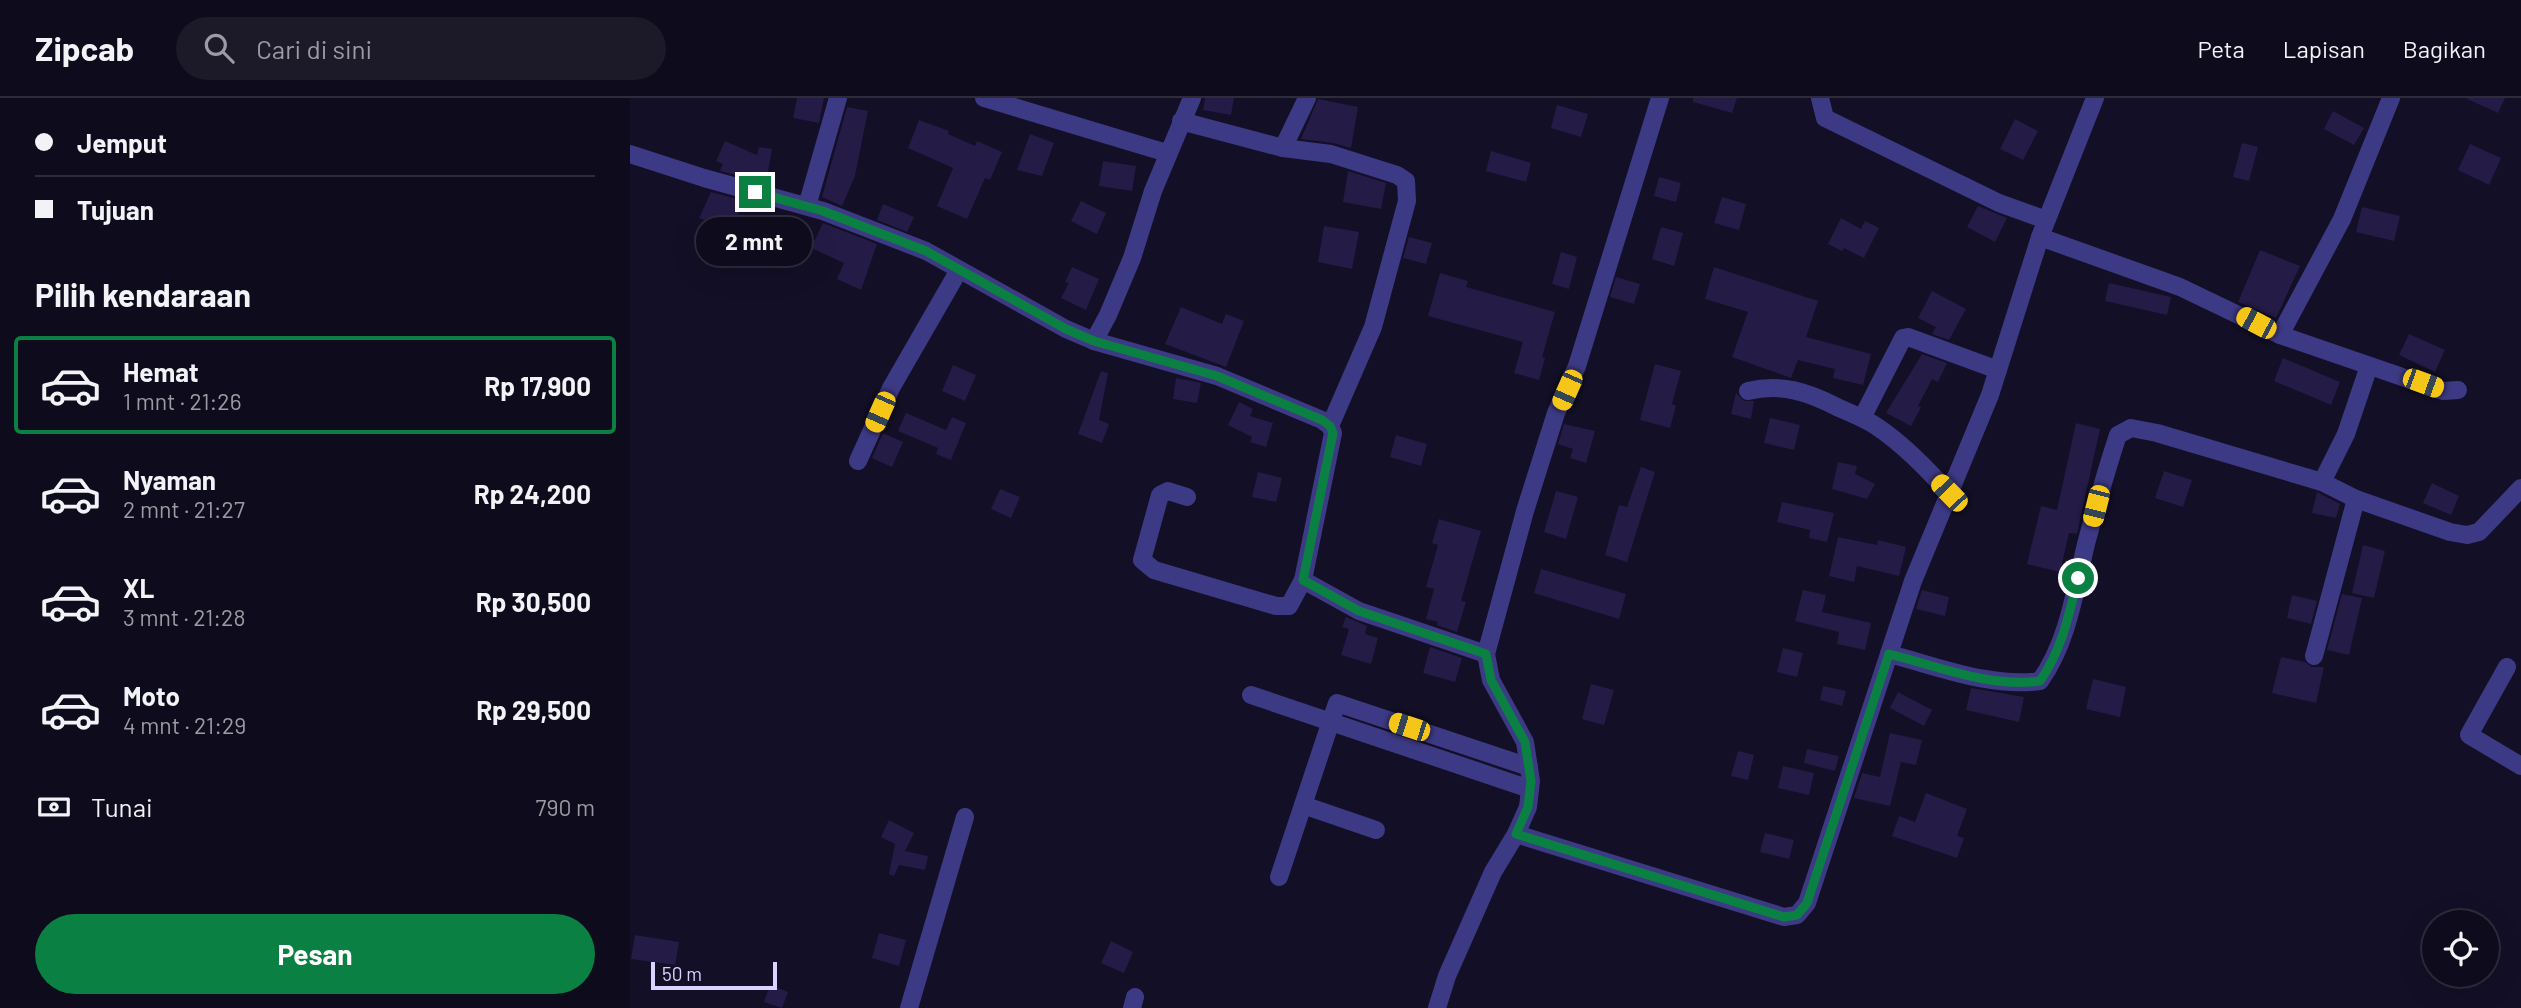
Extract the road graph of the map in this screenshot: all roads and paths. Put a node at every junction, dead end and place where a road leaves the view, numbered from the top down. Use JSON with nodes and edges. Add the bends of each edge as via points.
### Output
{"nodes":[{"id":1,"x":838,"y":98,"type":"edge"},
{"id":2,"x":984,"y":98,"type":"edge"},
{"id":3,"x":1192,"y":98,"type":"edge"},
{"id":4,"x":1307,"y":98,"type":"edge"},
{"id":5,"x":1660,"y":98,"type":"edge"},
{"id":6,"x":1819,"y":98,"type":"edge"},
{"id":7,"x":2095,"y":98,"type":"edge"},
{"id":8,"x":2391,"y":98,"type":"edge"},
{"id":9,"x":1181,"y":121,"type":"junction"},
{"id":10,"x":1283,"y":148,"type":"junction"},
{"id":11,"x":1167,"y":153,"type":"junction"},
{"id":12,"x":630,"y":154,"type":"edge"},
{"id":13,"x":807,"y":206,"type":"junction"},
{"id":14,"x":2043,"y":228,"type":"junction"},
{"id":15,"x":959,"y":270,"type":"junction"},
{"id":16,"x":2280,"y":335,"type":"junction"},
{"id":17,"x":1094,"y":341,"type":"junction"},
{"id":18,"x":2369,"y":366,"type":"junction"},
{"id":19,"x":1998,"y":370,"type":"junction"},
{"id":20,"x":2458,"y":390,"type":"dead end"},
{"id":21,"x":1748,"y":391,"type":"dead end"},
{"id":22,"x":1862,"y":418,"type":"junction"},
{"id":23,"x":1330,"y":426,"type":"junction"},
{"id":24,"x":858,"y":461,"type":"dead end"},
{"id":25,"x":2322,"y":482,"type":"junction"},
{"id":26,"x":2521,"y":488,"type":"edge"},
{"id":27,"x":1949,"y":493,"type":"junction"},
{"id":28,"x":1187,"y":497,"type":"dead end"},
{"id":29,"x":2356,"y":499,"type":"junction"},
{"id":30,"x":1303,"y":580,"type":"junction"},
{"id":31,"x":1486,"y":654,"type":"junction"},
{"id":32,"x":1889,"y":654,"type":"junction"},
{"id":33,"x":2314,"y":656,"type":"dead end"},
{"id":34,"x":2507,"y":667,"type":"dead end"},
{"id":35,"x":1251,"y":695,"type":"dead end"},
{"id":36,"x":1330,"y":722,"type":"junction"},
{"id":37,"x":2521,"y":766,"type":"edge"},
{"id":38,"x":1529,"y":767,"type":"junction"},
{"id":39,"x":1530,"y":789,"type":"junction"},
{"id":40,"x":1303,"y":805,"type":"junction"},
{"id":41,"x":965,"y":817,"type":"dead end"},
{"id":42,"x":1376,"y":830,"type":"dead end"},
{"id":43,"x":1516,"y":834,"type":"junction"},
{"id":44,"x":1279,"y":877,"type":"dead end"},
{"id":45,"x":909,"y":1008,"type":"edge"},
{"id":46,"x":1437,"y":1008,"type":"edge"}],
"edges":[{"from":1,"to":13,"type":"street"},
{"from":2,"to":11,"type":"street"},
{"from":3,"to":9,"type":"street"},
{"from":4,"to":10,"type":"street"},
{"from":5,"to":31,"type":"street","via":[[1577,366],[1556,413],[1529,499]]},
{"from":6,"to":14,"type":"street","via":[[1825,118]]},
{"from":7,"to":14,"type":"street"},
{"from":8,"to":16,"type":"street","via":[[2342,219]]},
{"from":9,"to":10,"type":"street"},
{"from":9,"to":11,"type":"street"},
{"from":10,"to":23,"type":"street","via":[[1332,154],[1397,174],[1408,189],[1373,327]]},
{"from":11,"to":17,"type":"street","via":[[1132,258]]},
{"from":12,"to":13,"type":"street"},
{"from":13,"to":15,"type":"street","via":[[926,251]]},
{"from":14,"to":16,"type":"street","via":[[2180,286]]},
{"from":14,"to":19,"type":"street"},
{"from":15,"to":17,"type":"street"},
{"from":15,"to":24,"type":"street","via":[[891,388]]},
{"from":16,"to":18,"type":"street"},
{"from":17,"to":23,"type":"street","via":[[1217,376]]},
{"from":18,"to":20,"type":"street","via":[[2443,391]]},
{"from":18,"to":25,"type":"street","via":[[2346,434]]},
{"from":19,"to":22,"type":"street","via":[[1903,338]]},
{"from":19,"to":27,"type":"street"},
{"from":21,"to":22,"type":"street","via":[[1787,388]]},
{"from":22,"to":27,"type":"street","via":[[1898,443]]},
{"from":23,"to":30,"type":"street","via":[[1333,433]]},
{"from":25,"to":29,"type":"street"},
{"from":25,"to":32,"type":"street","via":[[2131,428],[2118,435],[2066,626],[2053,664],[2040,681],[2018,684],[1982,678]]},
{"from":26,"to":29,"type":"street","via":[[2479,531],[2467,535]]},
{"from":27,"to":32,"type":"street"},
{"from":28,"to":30,"type":"street","via":[[1168,491],[1160,495],[1142,560],[1145,564],[1276,607],[1289,606]]},
{"from":29,"to":33,"type":"street"},
{"from":30,"to":31,"type":"street","via":[[1359,611]]},
{"from":31,"to":38,"type":"street","via":[[1491,680],[1525,742]]},
{"from":32,"to":43,"type":"street","via":[[1807,903],[1797,915],[1784,917]]},
{"from":34,"to":37,"type":"street","via":[[2469,735]]},
{"from":35,"to":36,"type":"street"},
{"from":36,"to":38,"type":"street","via":[[1337,703]]},
{"from":36,"to":39,"type":"street"},
{"from":36,"to":40,"type":"street"},
{"from":38,"to":39,"type":"street"},
{"from":39,"to":43,"type":"street"},
{"from":40,"to":42,"type":"street"},
{"from":40,"to":44,"type":"street"},
{"from":41,"to":45,"type":"street"},
{"from":43,"to":46,"type":"street","via":[[1493,872]]}]}
